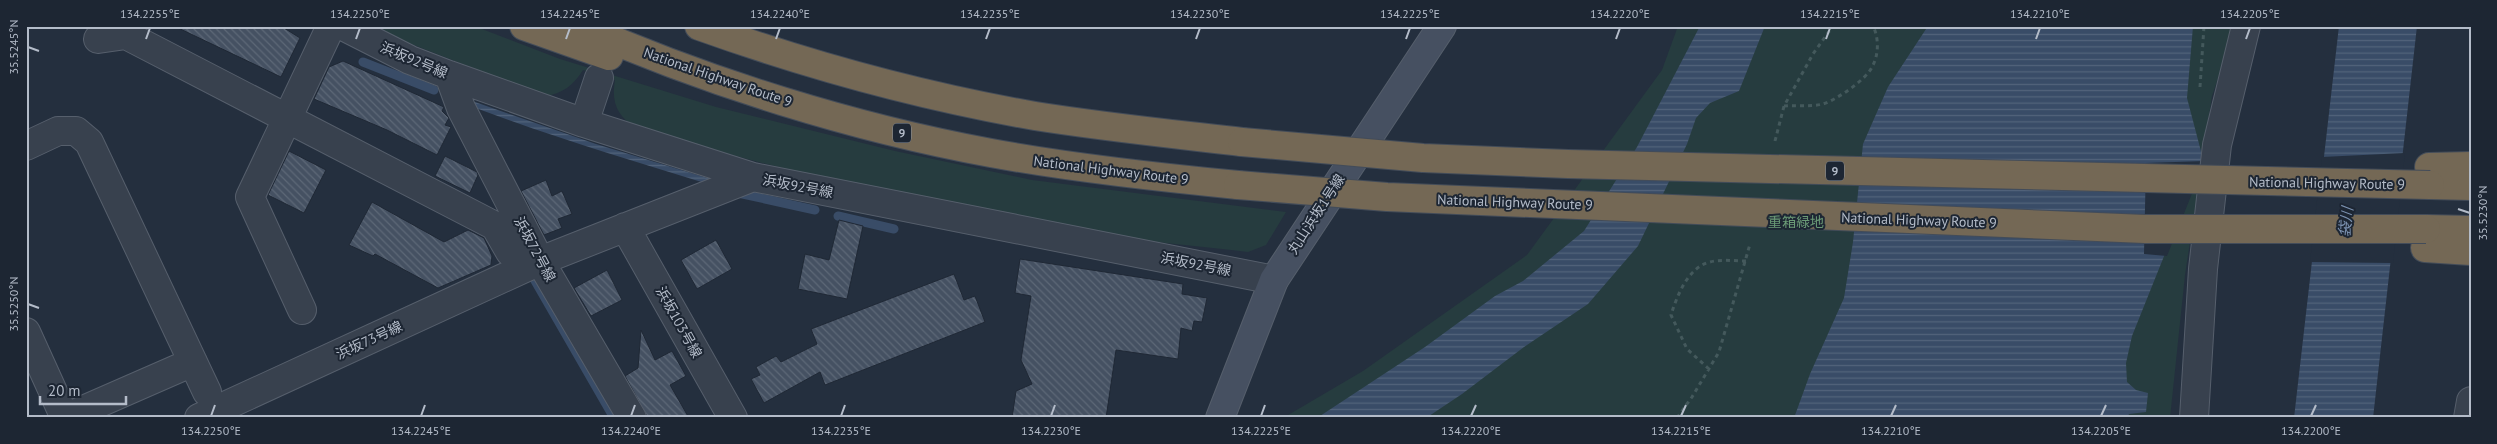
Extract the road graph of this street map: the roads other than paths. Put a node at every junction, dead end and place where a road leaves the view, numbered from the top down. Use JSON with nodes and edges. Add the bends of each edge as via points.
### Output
{"nodes":[{"id":1,"x":332,"y":26,"type":"edge"},
{"id":2,"x":343,"y":26,"type":"edge"},
{"id":3,"x":524,"y":26,"type":"edge"},
{"id":4,"x":580,"y":26,"type":"edge"},
{"id":5,"x":699,"y":26,"type":"edge"},
{"id":6,"x":731,"y":26,"type":"edge"},
{"id":7,"x":1442,"y":26,"type":"edge"},
{"id":8,"x":2246,"y":26,"type":"edge"},
{"id":9,"x":98,"y":39,"type":"dead end"},
{"id":10,"x":801,"y":60,"type":"junction"},
{"id":11,"x":449,"y":75,"type":"junction"},
{"id":12,"x":599,"y":78,"type":"dead end"},
{"id":13,"x":790,"y":103,"type":"junction"},
{"id":14,"x":286,"y":117,"type":"junction"},
{"id":15,"x":584,"y":123,"type":"junction"},
{"id":16,"x":26,"y":146,"type":"edge"},
{"id":17,"x":2471,"y":166,"type":"edge"},
{"id":18,"x":2429,"y":176,"type":"junction"},
{"id":19,"x":753,"y":177,"type":"junction"},
{"id":20,"x":2471,"y":186,"type":"edge"},
{"id":21,"x":625,"y":227,"type":"junction"},
{"id":22,"x":2471,"y":230,"type":"edge"},
{"id":23,"x":2425,"y":239,"type":"junction"},
{"id":24,"x":2471,"y":251,"type":"edge"},
{"id":25,"x":510,"y":252,"type":"dead end"},
{"id":26,"x":540,"y":261,"type":"junction"},
{"id":27,"x":1274,"y":280,"type":"junction"},
{"id":28,"x":302,"y":310,"type":"dead end"},
{"id":29,"x":26,"y":332,"type":"edge"},
{"id":30,"x":193,"y":362,"type":"junction"},
{"id":31,"x":207,"y":392,"type":"dead end"},
{"id":32,"x":2471,"y":401,"type":"edge"},
{"id":33,"x":65,"y":418,"type":"edge"},
{"id":34,"x":198,"y":418,"type":"edge"},
{"id":35,"x":632,"y":418,"type":"edge"},
{"id":36,"x":733,"y":418,"type":"edge"},
{"id":37,"x":1220,"y":418,"type":"edge"},
{"id":38,"x":2194,"y":418,"type":"edge"},
{"id":39,"x":2468,"y":418,"type":"edge"}],
"edges":[{"from":1,"to":14,"type":"street"},
{"from":2,"to":11,"type":"street","name":"浜坂92号線","via":[[410,60]]},
{"from":3,"to":13,"type":"highway","via":[[659,72]]},
{"from":4,"to":13,"type":"highway","name":"National Highway Route 9","number":"9"},
{"from":5,"to":10,"type":"highway","name":"National Highway Route 9","number":"9"},
{"from":6,"to":10,"type":"highway"},
{"from":7,"to":27,"type":"street","name":"丸山浜坂1号線"},
{"from":8,"to":38,"type":"street","via":[[2217,145],[2203,269]]},
{"from":9,"to":14,"type":"street","via":[[126,35]]},
{"from":10,"to":18,"type":"highway","name":"National Highway Route 9","number":"9","bridge":true,"via":[[926,94],[1091,124],[1373,154],[1482,161],[2146,180]]},
{"from":11,"to":15,"type":"street","name":"浜坂92号線"},
{"from":11,"to":26,"type":"street","name":"浜坂72号線","via":[[461,108]]},
{"from":12,"to":15,"type":"street"},
{"from":13,"to":23,"type":"highway","name":"National Highway Route 9","number":"9","bridge":true,"via":[[991,153],[1153,177],[1238,185],[1396,197]]},
{"from":14,"to":25,"type":"street","via":[[495,226]]},
{"from":14,"to":28,"type":"street","via":[[250,197]]},
{"from":15,"to":19,"type":"street","name":"浜坂92号線"},
{"from":16,"to":30,"type":"street","via":[[58,131],[76,131],[89,142]]},
{"from":17,"to":18,"type":"highway"},
{"from":18,"to":20,"type":"highway","name":"National Highway Route 9","number":"9"},
{"from":19,"to":21,"type":"street","name":"浜坂73号線"},
{"from":19,"to":27,"type":"street","name":"浜坂92号線"},
{"from":21,"to":26,"type":"street","name":"浜坂73号線"},
{"from":21,"to":36,"type":"street","name":"浜坂103号線"},
{"from":22,"to":23,"type":"highway","name":"National Highway Route 9","number":"9"},
{"from":23,"to":24,"type":"highway"},
{"from":26,"to":34,"type":"street","name":"浜坂73号線"},
{"from":26,"to":35,"type":"street","name":"浜坂72号線"},
{"from":27,"to":37,"type":"street","name":"丸山浜坂1号線"},
{"from":29,"to":33,"type":"street"},
{"from":30,"to":31,"type":"street"},
{"from":30,"to":33,"type":"street"},
{"from":32,"to":39,"type":"street"}]}
